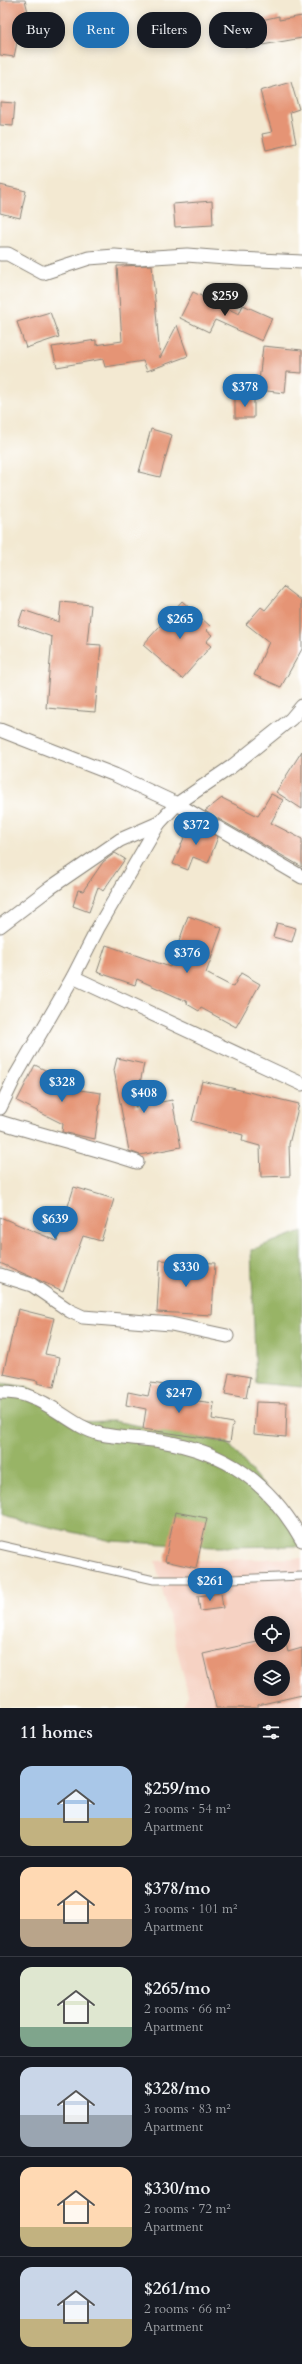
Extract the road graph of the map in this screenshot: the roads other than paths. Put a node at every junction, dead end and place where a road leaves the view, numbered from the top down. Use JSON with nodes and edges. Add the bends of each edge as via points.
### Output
{"nodes":[{"id":1,"x":0,"y":254,"type":"edge"},
{"id":2,"x":302,"y":262,"type":"edge"},
{"id":3,"x":302,"y":706,"type":"edge"},
{"id":4,"x":0,"y":730,"type":"edge"},
{"id":5,"x":177,"y":804,"type":"junction"},
{"id":6,"x":159,"y":823,"type":"junction"},
{"id":7,"x":302,"y":877,"type":"edge"},
{"id":8,"x":0,"y":926,"type":"edge"},
{"id":9,"x":73,"y":977,"type":"junction"},
{"id":10,"x":302,"y":1084,"type":"edge"},
{"id":11,"x":0,"y":1108,"type":"edge"},
{"id":12,"x":0,"y":1122,"type":"edge"},
{"id":13,"x":137,"y":1162,"type":"dead end"},
{"id":14,"x":0,"y":1275,"type":"edge"},
{"id":15,"x":227,"y":1336,"type":"dead end"},
{"id":16,"x":0,"y":1392,"type":"edge"},
{"id":17,"x":302,"y":1540,"type":"edge"},
{"id":18,"x":0,"y":1545,"type":"edge"},
{"id":19,"x":302,"y":1576,"type":"edge"}],
"edges":[{"from":1,"to":2,"type":"street","via":[[8,254],[43,274],[89,258],[115,256],[138,258],[187,254]]},
{"from":3,"to":5,"type":"street","via":[[291,719],[231,767]]},
{"from":4,"to":5,"type":"street","via":[[115,774]]},
{"from":5,"to":6,"type":"street"},
{"from":5,"to":7,"type":"street"},
{"from":6,"to":8,"type":"street","via":[[120,840]]},
{"from":6,"to":9,"type":"street","via":[[122,884]]},
{"from":9,"to":10,"type":"street"},
{"from":9,"to":11,"type":"street"},
{"from":12,"to":13,"type":"street"},
{"from":14,"to":15,"type":"street","via":[[32,1285],[83,1317],[171,1324]]},
{"from":16,"to":17,"type":"street","via":[[30,1396],[77,1424],[100,1434],[162,1442],[206,1452],[237,1467],[264,1489]]},
{"from":18,"to":19,"type":"lane","via":[[154,1580]]}]}
